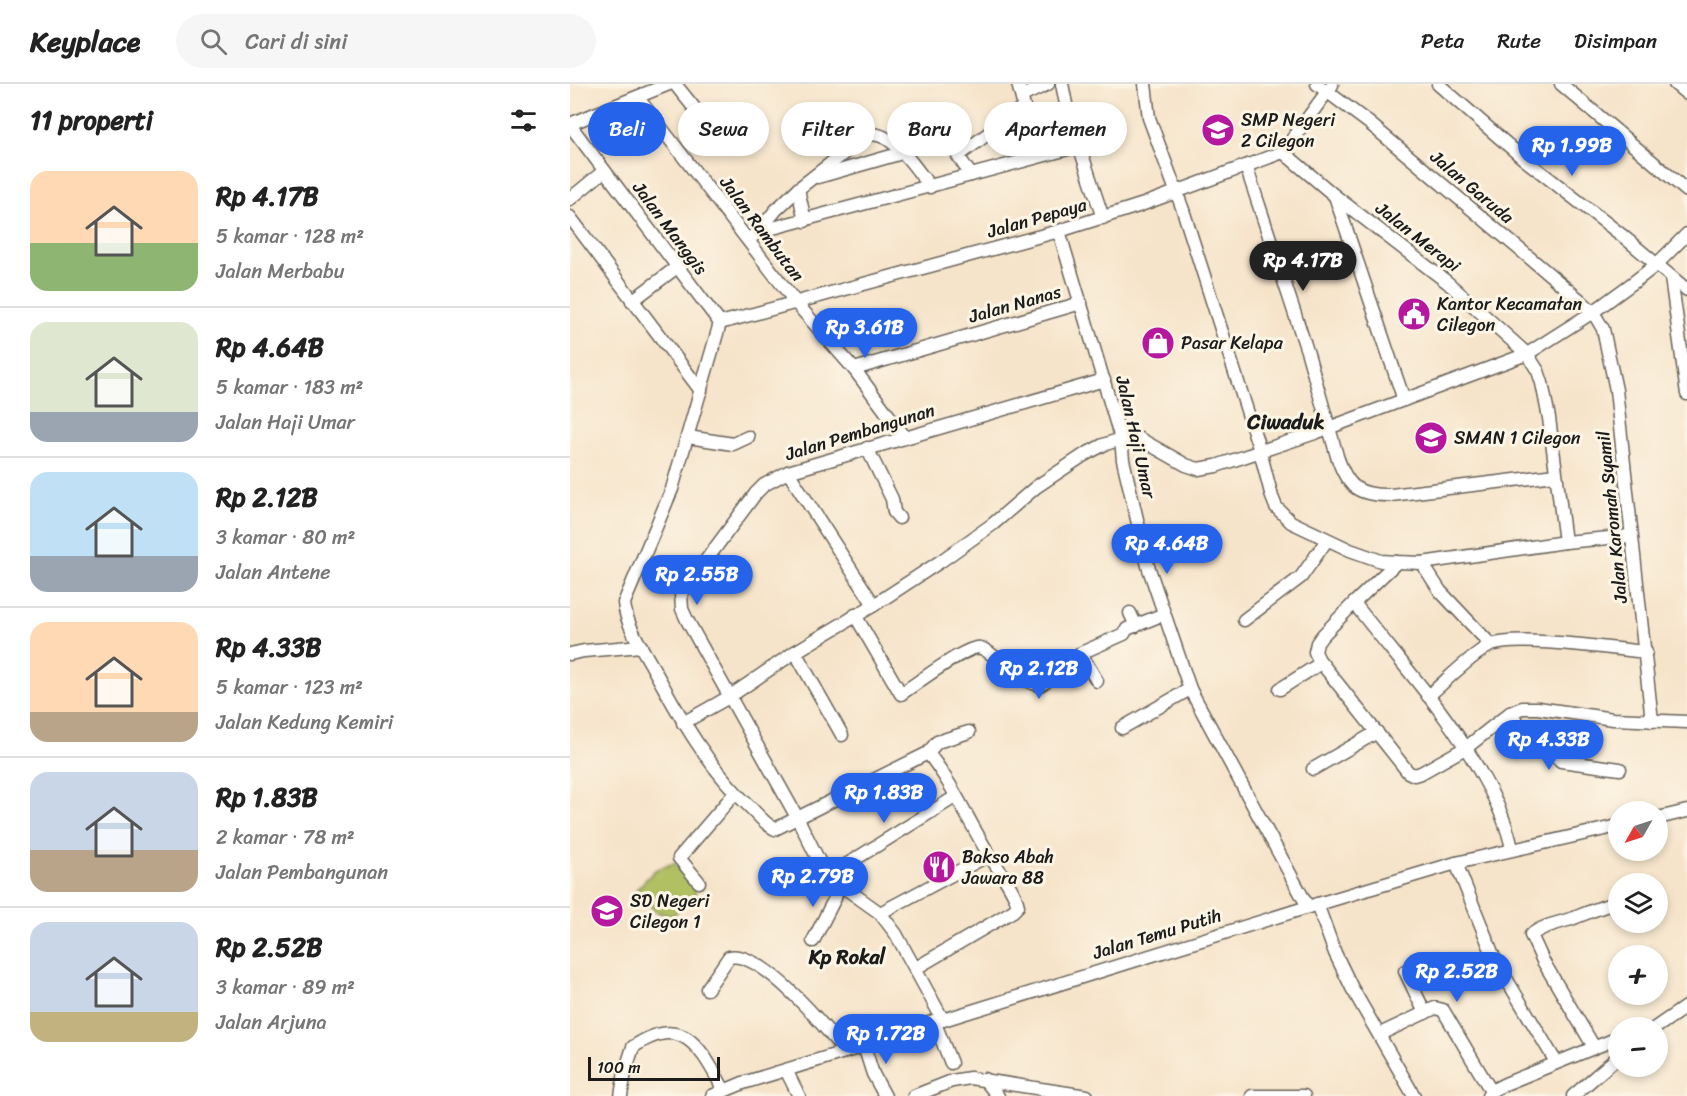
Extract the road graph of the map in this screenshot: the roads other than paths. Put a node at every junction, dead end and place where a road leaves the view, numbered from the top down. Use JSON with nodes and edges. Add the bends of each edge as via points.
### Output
{"nodes":[{"id":1,"x":669,"y":84,"type":"edge"},
{"id":2,"x":675,"y":84,"type":"edge"},
{"id":3,"x":1018,"y":84,"type":"edge"},
{"id":4,"x":1048,"y":84,"type":"edge"},
{"id":5,"x":1062,"y":84,"type":"edge"},
{"id":6,"x":1145,"y":84,"type":"edge"},
{"id":7,"x":1438,"y":84,"type":"edge"},
{"id":8,"x":1561,"y":84,"type":"edge"},
{"id":9,"x":1675,"y":84,"type":"edge"},
{"id":10,"x":1326,"y":86,"type":"edge"},
{"id":11,"x":1687,"y":94,"type":"edge"},
{"id":12,"x":1022,"y":96,"type":"junction"},
{"id":13,"x":638,"y":98,"type":"junction"},
{"id":14,"x":690,"y":102,"type":"edge"},
{"id":15,"x":1066,"y":102,"type":"edge"},
{"id":16,"x":570,"y":124,"type":"edge"},
{"id":17,"x":887,"y":138,"type":"edge"},
{"id":18,"x":1283,"y":152,"type":"junction"},
{"id":19,"x":891,"y":156,"type":"edge"},
{"id":20,"x":904,"y":156,"type":"edge"},
{"id":21,"x":1043,"y":156,"type":"edge"},
{"id":22,"x":1082,"y":156,"type":"edge"},
{"id":23,"x":1246,"y":166,"type":"junction"},
{"id":24,"x":604,"y":171,"type":"junction"},
{"id":25,"x":971,"y":176,"type":"junction"},
{"id":26,"x":814,"y":178,"type":"junction"},
{"id":27,"x":930,"y":187,"type":"junction"},
{"id":28,"x":798,"y":189,"type":"junction"},
{"id":29,"x":1175,"y":191,"type":"junction"},
{"id":30,"x":1687,"y":191,"type":"edge"},
{"id":31,"x":1335,"y":196,"type":"junction"},
{"id":32,"x":570,"y":199,"type":"edge"},
{"id":33,"x":570,"y":217,"type":"edge"},
{"id":34,"x":1103,"y":218,"type":"junction"},
{"id":35,"x":806,"y":221,"type":"junction"},
{"id":36,"x":1059,"y":231,"type":"junction"},
{"id":37,"x":1687,"y":234,"type":"edge"},
{"id":38,"x":753,"y":236,"type":"junction"},
{"id":39,"x":1656,"y":265,"type":"junction"},
{"id":40,"x":677,"y":267,"type":"junction"},
{"id":41,"x":1671,"y":278,"type":"junction"},
{"id":42,"x":1687,"y":290,"type":"edge"},
{"id":43,"x":632,"y":301,"type":"junction"},
{"id":44,"x":1081,"y":303,"type":"junction"},
{"id":45,"x":797,"y":304,"type":"junction"},
{"id":46,"x":1593,"y":312,"type":"junction"},
{"id":47,"x":720,"y":323,"type":"junction"},
{"id":48,"x":1527,"y":354,"type":"junction"},
{"id":49,"x":854,"y":369,"type":"junction"},
{"id":50,"x":1104,"y":380,"type":"junction"},
{"id":51,"x":701,"y":391,"type":"junction"},
{"id":52,"x":1687,"y":394,"type":"edge"},
{"id":53,"x":1404,"y":400,"type":"junction"},
{"id":54,"x":1329,"y":428,"type":"junction"},
{"id":55,"x":904,"y":436,"type":"junction"},
{"id":56,"x":688,"y":437,"type":"junction"},
{"id":57,"x":748,"y":437,"type":"dead end"},
{"id":58,"x":1121,"y":439,"type":"junction"},
{"id":59,"x":867,"y":448,"type":"junction"},
{"id":60,"x":1260,"y":451,"type":"junction"},
{"id":61,"x":788,"y":472,"type":"junction"},
{"id":62,"x":1555,"y":475,"type":"junction"},
{"id":63,"x":899,"y":518,"type":"dead end"},
{"id":64,"x":1631,"y":536,"type":"junction"},
{"id":65,"x":1327,"y":540,"type":"junction"},
{"id":66,"x":1565,"y":542,"type":"junction"},
{"id":67,"x":1397,"y":562,"type":"junction"},
{"id":68,"x":1422,"y":562,"type":"junction"},
{"id":69,"x":1354,"y":603,"type":"junction"},
{"id":70,"x":873,"y":605,"type":"junction"},
{"id":71,"x":1130,"y":613,"type":"dead end"},
{"id":72,"x":1164,"y":614,"type":"junction"},
{"id":73,"x":855,"y":615,"type":"junction"},
{"id":74,"x":1244,"y":620,"type":"dead end"},
{"id":75,"x":1136,"y":626,"type":"junction"},
{"id":76,"x":1491,"y":645,"type":"junction"},
{"id":77,"x":641,"y":646,"type":"junction"},
{"id":78,"x":795,"y":652,"type":"junction"},
{"id":79,"x":1646,"y":652,"type":"junction"},
{"id":80,"x":570,"y":654,"type":"edge"},
{"id":81,"x":1084,"y":659,"type":"junction"},
{"id":82,"x":1321,"y":663,"type":"junction"},
{"id":83,"x":1097,"y":681,"type":"dead end"},
{"id":84,"x":1190,"y":689,"type":"junction"},
{"id":85,"x":1280,"y":689,"type":"dead end"},
{"id":86,"x":1428,"y":696,"type":"junction"},
{"id":87,"x":729,"y":697,"type":"junction"},
{"id":88,"x":1509,"y":713,"type":"junction"},
{"id":89,"x":1652,"y":721,"type":"junction"},
{"id":90,"x":1687,"y":722,"type":"edge"},
{"id":91,"x":683,"y":723,"type":"junction"},
{"id":92,"x":1122,"y":728,"type":"dead end"},
{"id":93,"x":969,"y":732,"type":"dead end"},
{"id":94,"x":1377,"y":732,"type":"junction"},
{"id":95,"x":842,"y":735,"type":"dead end"},
{"id":96,"x":1467,"y":747,"type":"junction"},
{"id":97,"x":928,"y":753,"type":"junction"},
{"id":98,"x":1313,"y":769,"type":"dead end"},
{"id":99,"x":1620,"y":769,"type":"dead end"},
{"id":100,"x":735,"y":793,"type":"junction"},
{"id":101,"x":955,"y":797,"type":"junction"},
{"id":102,"x":1687,"y":811,"type":"edge"},
{"id":103,"x":1668,"y":816,"type":"edge"},
{"id":104,"x":798,"y":819,"type":"junction"},
{"id":105,"x":1608,"y":828,"type":"edge"},
{"id":106,"x":1512,"y":849,"type":"junction"},
{"id":107,"x":989,"y":855,"type":"junction"},
{"id":108,"x":1456,"y":863,"type":"junction"},
{"id":109,"x":833,"y":880,"type":"junction"},
{"id":110,"x":699,"y":882,"type":"dead end"},
{"id":111,"x":1608,"y":904,"type":"edge"},
{"id":112,"x":1312,"y":905,"type":"junction"},
{"id":113,"x":880,"y":914,"type":"junction"},
{"id":114,"x":813,"y":941,"type":"dead end"},
{"id":115,"x":916,"y":968,"type":"junction"},
{"id":116,"x":1405,"y":971,"type":"dead end"},
{"id":117,"x":707,"y":989,"type":"dead end"},
{"id":118,"x":1687,"y":1006,"type":"edge"},
{"id":119,"x":1425,"y":1013,"type":"junction"},
{"id":120,"x":1668,"y":1019,"type":"edge"},
{"id":121,"x":938,"y":1020,"type":"junction"},
{"id":122,"x":1380,"y":1034,"type":"junction"},
{"id":123,"x":1608,"y":1042,"type":"edge"},
{"id":124,"x":864,"y":1046,"type":"junction"},
{"id":125,"x":1594,"y":1047,"type":"junction"},
{"id":126,"x":845,"y":1052,"type":"junction"},
{"id":127,"x":1557,"y":1062,"type":"junction"},
{"id":128,"x":951,"y":1064,"type":"dead end"},
{"id":129,"x":1608,"y":1066,"type":"edge"},
{"id":130,"x":786,"y":1070,"type":"junction"},
{"id":131,"x":984,"y":1079,"type":"junction"},
{"id":132,"x":724,"y":1090,"type":"junction"},
{"id":133,"x":1490,"y":1094,"type":"edge"},
{"id":134,"x":621,"y":1096,"type":"edge"},
{"id":135,"x":712,"y":1096,"type":"edge"},
{"id":136,"x":800,"y":1096,"type":"edge"},
{"id":137,"x":885,"y":1096,"type":"edge"},
{"id":138,"x":914,"y":1096,"type":"edge"},
{"id":139,"x":998,"y":1096,"type":"edge"},
{"id":140,"x":1087,"y":1096,"type":"edge"},
{"id":141,"x":1252,"y":1096,"type":"edge"},
{"id":142,"x":1304,"y":1096,"type":"edge"},
{"id":143,"x":1414,"y":1096,"type":"edge"},
{"id":144,"x":1573,"y":1096,"type":"edge"}],
"edges":[{"from":1,"to":13,"type":"street"},
{"from":2,"to":14,"type":"street"},
{"from":3,"to":12,"type":"street"},
{"from":4,"to":12,"type":"street"},
{"from":5,"to":15,"type":"street"},
{"from":6,"to":29,"type":"street","via":[[1149,118]]},
{"from":7,"to":39,"type":"street"},
{"from":8,"to":30,"type":"street"},
{"from":9,"to":11,"type":"street"},
{"from":10,"to":18,"type":"street"},
{"from":10,"to":46,"type":"street","name":"Jalan Garuda"},
{"from":12,"to":25,"type":"street","via":[[1022,108],[958,155]]},
{"from":13,"to":16,"type":"street"},
{"from":13,"to":38,"type":"street","name":"Jalan Rambutan"},
{"from":16,"to":24,"type":"street","name":"Jalan Manggis"},
{"from":17,"to":26,"type":"street","via":[[867,135]]},
{"from":18,"to":23,"type":"street","name":"Jalan Pepaya"},
{"from":18,"to":31,"type":"street","name":"Jalan Merapi"},
{"from":19,"to":26,"type":"street"},
{"from":20,"to":27,"type":"street"},
{"from":21,"to":25,"type":"street"},
{"from":22,"to":34,"type":"street"},
{"from":23,"to":29,"type":"street","name":"Jalan Pepaya"},
{"from":23,"to":54,"type":"street"},
{"from":24,"to":32,"type":"street"},
{"from":24,"to":40,"type":"street","name":"Jalan Manggis"},
{"from":25,"to":27,"type":"street"},
{"from":26,"to":28,"type":"street"},
{"from":27,"to":35,"type":"street"},
{"from":28,"to":35,"type":"street"},
{"from":28,"to":38,"type":"street"},
{"from":29,"to":34,"type":"street","name":"Jalan Pepaya"},
{"from":29,"to":60,"type":"street"},
{"from":31,"to":48,"type":"street","name":"Jalan Merapi","via":[[1447,282]]},
{"from":31,"to":53,"type":"street"},
{"from":33,"to":43,"type":"street"},
{"from":34,"to":36,"type":"street","name":"Jalan Pepaya"},
{"from":35,"to":38,"type":"street"},
{"from":36,"to":44,"type":"street","name":"Jalan Haji Umar"},
{"from":36,"to":45,"type":"street","name":"Jalan Pepaya"},
{"from":37,"to":39,"type":"street"},
{"from":38,"to":45,"type":"street","name":"Jalan Rambutan"},
{"from":39,"to":41,"type":"street"},
{"from":39,"to":46,"type":"street"},
{"from":40,"to":43,"type":"street"},
{"from":40,"to":47,"type":"street","name":"Jalan Manggis"},
{"from":41,"to":42,"type":"street"},
{"from":41,"to":52,"type":"street"},
{"from":43,"to":51,"type":"street"},
{"from":44,"to":49,"type":"street","name":"Jalan Nanas"},
{"from":44,"to":50,"type":"street","name":"Jalan Haji Umar"},
{"from":45,"to":47,"type":"street","name":"Jalan Pepaya"},
{"from":45,"to":49,"type":"street","name":"Jalan Rambutan"},
{"from":46,"to":48,"type":"street"},
{"from":46,"to":64,"type":"street","name":"Jalan Karomah Syamil","via":[[1606,335],[1616,390]]},
{"from":47,"to":51,"type":"street"},
{"from":48,"to":53,"type":"street"},
{"from":48,"to":62,"type":"street","name":"Jalan Merapi","via":[[1542,383]]},
{"from":49,"to":55,"type":"street","name":"Jalan Rambutan"},
{"from":50,"to":55,"type":"street","name":"Jalan Pembangunan"},
{"from":50,"to":58,"type":"street","name":"Jalan Haji Umar"},
{"from":51,"to":56,"type":"street"},
{"from":53,"to":54,"type":"street"},
{"from":54,"to":60,"type":"street"},
{"from":54,"to":62,"type":"street","via":[[1342,471],[1349,483],[1367,494],[1391,495]]},
{"from":55,"to":59,"type":"street","name":"Jalan Pembangunan"},
{"from":56,"to":57,"type":"street","via":[[733,444]]},
{"from":56,"to":77,"type":"street","via":[[672,489],[624,603]]},
{"from":58,"to":60,"type":"street","via":[[1140,439],[1198,469]]},
{"from":58,"to":70,"type":"street","via":[[1102,445],[1059,470],[993,524]]},
{"from":58,"to":72,"type":"street","name":"Jalan Haji Umar","via":[[1148,566]]},
{"from":59,"to":61,"type":"street","name":"Jalan Pembangunan"},
{"from":59,"to":63,"type":"street"},
{"from":60,"to":65,"type":"street","via":[[1276,507],[1290,522]]},
{"from":61,"to":70,"type":"street"},
{"from":61,"to":87,"type":"street","name":"Jalan Pembangunan","via":[[756,493],[681,594],[682,609]]},
{"from":62,"to":66,"type":"street","name":"Jalan Merapi"},
{"from":64,"to":66,"type":"street"},
{"from":64,"to":79,"type":"street","name":"Jalan Karomah Syamil"},
{"from":65,"to":67,"type":"street","via":[[1381,561]]},
{"from":65,"to":74,"type":"street","via":[[1301,577]]},
{"from":66,"to":68,"type":"street"},
{"from":67,"to":68,"type":"street"},
{"from":67,"to":69,"type":"street"},
{"from":68,"to":76,"type":"street","via":[[1440,591]]},
{"from":69,"to":82,"type":"street","via":[[1317,643],[1315,652]]},
{"from":69,"to":86,"type":"street"},
{"from":70,"to":73,"type":"street"},
{"from":71,"to":75,"type":"street"},
{"from":72,"to":75,"type":"street"},
{"from":72,"to":84,"type":"street","name":"Jalan Haji Umar"},
{"from":73,"to":78,"type":"street"},
{"from":73,"to":81,"type":"street","via":[[901,694],[973,647],[982,648],[1021,678],[1040,685]]},
{"from":75,"to":81,"type":"street","via":[[1081,653]]},
{"from":76,"to":79,"type":"street","via":[[1519,642]]},
{"from":76,"to":86,"type":"street"},
{"from":77,"to":80,"type":"street"},
{"from":77,"to":91,"type":"street"},
{"from":78,"to":87,"type":"street"},
{"from":78,"to":95,"type":"street"},
{"from":79,"to":89,"type":"street","name":"Jalan Karomah Syamil"},
{"from":81,"to":83,"type":"street"},
{"from":82,"to":85,"type":"street"},
{"from":82,"to":94,"type":"street"},
{"from":84,"to":92,"type":"street"},
{"from":84,"to":112,"type":"street","name":"Jalan Haji Umar"},
{"from":86,"to":96,"type":"street"},
{"from":87,"to":91,"type":"street"},
{"from":87,"to":104,"type":"street","name":"Jalan Pembangunan"},
{"from":88,"to":89,"type":"street","via":[[1538,708]]},
{"from":88,"to":96,"type":"street"},
{"from":88,"to":99,"type":"street","via":[[1561,761]]},
{"from":89,"to":90,"type":"street"},
{"from":91,"to":100,"type":"street"},
{"from":93,"to":97,"type":"street","via":[[937,742]]},
{"from":94,"to":96,"type":"street","via":[[1414,775]]},
{"from":94,"to":98,"type":"street"},
{"from":96,"to":106,"type":"street","via":[[1504,817]]},
{"from":97,"to":101,"type":"street","via":[[942,770]]},
{"from":97,"to":104,"type":"street"},
{"from":100,"to":104,"type":"street","via":[[772,828]]},
{"from":100,"to":110,"type":"street","via":[[679,858]]},
{"from":101,"to":107,"type":"street"},
{"from":101,"to":109,"type":"street"},
{"from":102,"to":103,"type":"street"},
{"from":104,"to":109,"type":"street","name":"Jalan Pembangunan"},
{"from":105,"to":106,"type":"street","name":"Jalan Temu Putih"},
{"from":106,"to":108,"type":"street","name":"Jalan Temu Putih"},
{"from":107,"to":113,"type":"street"},
{"from":107,"to":115,"type":"street","via":[[1018,903],[1016,909]]},
{"from":108,"to":112,"type":"street","name":"Jalan Temu Putih"},
{"from":108,"to":127,"type":"street","via":[[1495,960]]},
{"from":109,"to":113,"type":"street","name":"Jalan Pembangunan"},
{"from":109,"to":114,"type":"street","via":[[835,898]]},
{"from":111,"to":125,"type":"street","via":[[1531,934]]},
{"from":112,"to":121,"type":"street","name":"Jalan Temu Putih"},
{"from":112,"to":122,"type":"street","name":"Jalan Haji Umar","via":[[1352,988]]},
{"from":113,"to":115,"type":"street","name":"Jalan Pembangunan"},
{"from":115,"to":121,"type":"street","name":"Jalan Pembangunan"},
{"from":116,"to":119,"type":"street"},
{"from":117,"to":126,"type":"street","via":[[729,957],[740,957],[771,973]]},
{"from":118,"to":120,"type":"street"},
{"from":119,"to":122,"type":"street"},
{"from":119,"to":133,"type":"street","via":[[1435,1008],[1443,1010]]},
{"from":121,"to":124,"type":"street","name":"Jalan Temu Putih"},
{"from":121,"to":128,"type":"street","name":"Jalan Pembangunan"},
{"from":122,"to":143,"type":"street","name":"Jalan Haji Umar"},
{"from":123,"to":125,"type":"street"},
{"from":124,"to":126,"type":"street","name":"Jalan Temu Putih"},
{"from":124,"to":137,"type":"street"},
{"from":125,"to":127,"type":"street"},
{"from":126,"to":130,"type":"street","name":"Jalan Temu Putih"},
{"from":127,"to":133,"type":"street"},
{"from":129,"to":144,"type":"street"},
{"from":130,"to":132,"type":"street","name":"Jalan Temu Putih"},
{"from":130,"to":136,"type":"street"},
{"from":131,"to":138,"type":"street","via":[[952,1081]]},
{"from":131,"to":139,"type":"street"},
{"from":131,"to":140,"type":"street"},
{"from":132,"to":134,"type":"street","via":[[695,1043],[679,1033],[668,1032],[633,1047]]},
{"from":132,"to":135,"type":"street","name":"Jalan Temu Putih"},
{"from":141,"to":142,"type":"street"}]}
